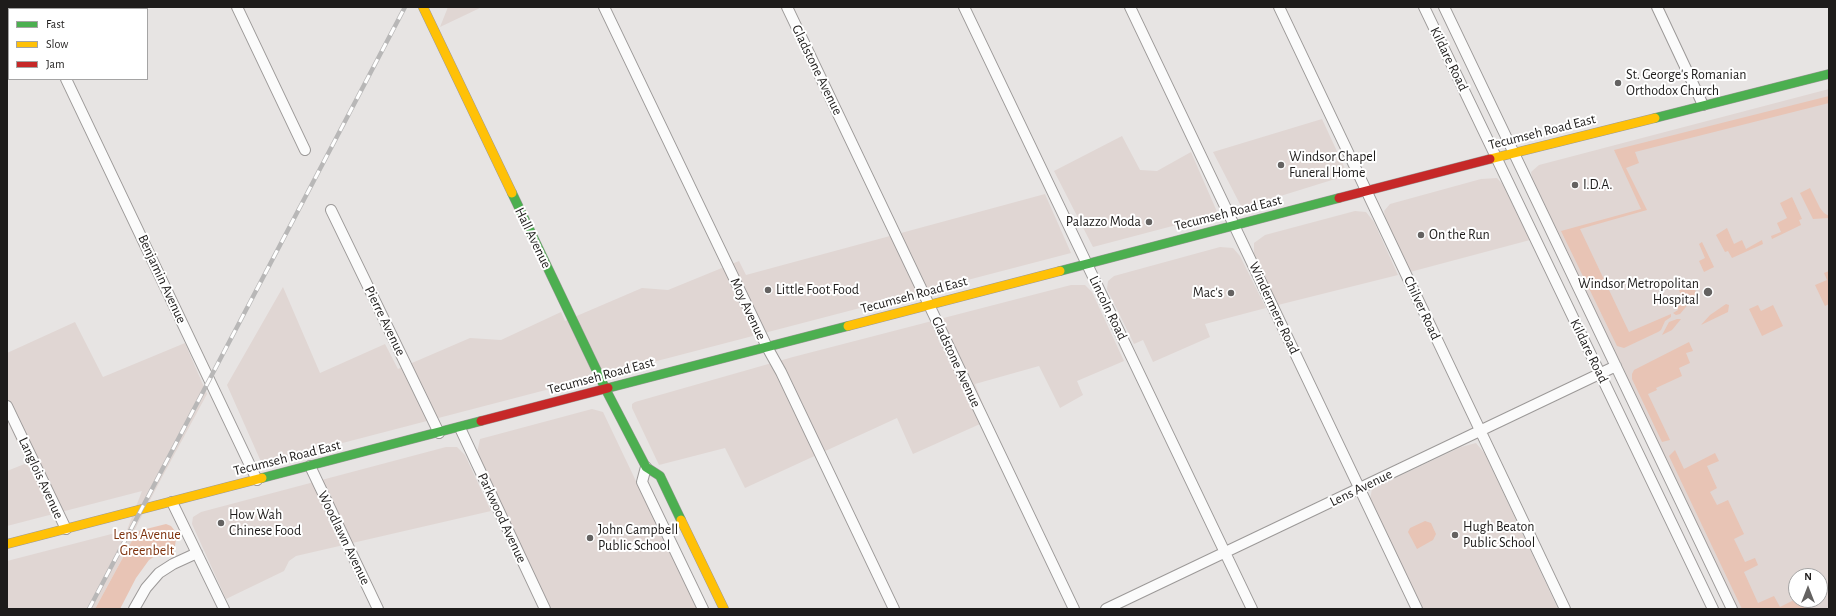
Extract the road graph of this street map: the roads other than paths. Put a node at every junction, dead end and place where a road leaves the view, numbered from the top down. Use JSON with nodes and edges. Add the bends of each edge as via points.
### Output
{"nodes":[{"id":1,"x":237,"y":7,"type":"edge"},
{"id":2,"x":423,"y":7,"type":"edge"},
{"id":3,"x":604,"y":7,"type":"edge"},
{"id":4,"x":787,"y":7,"type":"edge"},
{"id":5,"x":964,"y":7,"type":"edge"},
{"id":6,"x":1130,"y":7,"type":"edge"},
{"id":7,"x":1279,"y":7,"type":"edge"},
{"id":8,"x":1424,"y":7,"type":"edge"},
{"id":9,"x":1444,"y":7,"type":"edge"},
{"id":10,"x":1657,"y":7,"type":"edge"},
{"id":11,"x":1829,"y":74,"type":"edge"},
{"id":12,"x":66,"y":80,"type":"edge"},
{"id":13,"x":1703,"y":105,"type":"junction"},
{"id":14,"x":305,"y":150,"type":"dead end"},
{"id":15,"x":1514,"y":153,"type":"junction"},
{"id":16,"x":1497,"y":158,"type":"junction"},
{"id":17,"x":1366,"y":192,"type":"junction"},
{"id":18,"x":331,"y":210,"type":"dead end"},
{"id":19,"x":1235,"y":226,"type":"junction"},
{"id":20,"x":1087,"y":264,"type":"junction"},
{"id":21,"x":929,"y":305,"type":"junction"},
{"id":22,"x":767,"y":347,"type":"junction"},
{"id":23,"x":1616,"y":366,"type":"junction"},
{"id":24,"x":1600,"y":374,"type":"junction"},
{"id":25,"x":606,"y":390,"type":"junction"},
{"id":26,"x":7,"y":406,"type":"edge"},
{"id":27,"x":460,"y":428,"type":"junction"},
{"id":28,"x":1480,"y":431,"type":"junction"},
{"id":29,"x":439,"y":433,"type":"junction"},
{"id":30,"x":310,"y":466,"type":"junction"},
{"id":31,"x":646,"y":467,"type":"junction"},
{"id":32,"x":257,"y":480,"type":"junction"},
{"id":33,"x":1360,"y":488,"type":"junction"},
{"id":34,"x":172,"y":502,"type":"junction"},
{"id":35,"x":66,"y":529,"type":"junction"},
{"id":36,"x":7,"y":544,"type":"edge"},
{"id":37,"x":197,"y":553,"type":"junction"},
{"id":38,"x":1225,"y":553,"type":"junction"},
{"id":39,"x":134,"y":609,"type":"edge"},
{"id":40,"x":224,"y":609,"type":"edge"},
{"id":41,"x":378,"y":609,"type":"edge"},
{"id":42,"x":545,"y":609,"type":"edge"},
{"id":43,"x":703,"y":609,"type":"edge"},
{"id":44,"x":724,"y":609,"type":"edge"},
{"id":45,"x":894,"y":609,"type":"edge"},
{"id":46,"x":1074,"y":609,"type":"edge"},
{"id":47,"x":1106,"y":609,"type":"edge"},
{"id":48,"x":1252,"y":609,"type":"edge"},
{"id":49,"x":1418,"y":609,"type":"edge"},
{"id":50,"x":1565,"y":609,"type":"edge"},
{"id":51,"x":1713,"y":609,"type":"edge"},
{"id":52,"x":1732,"y":609,"type":"edge"}],
"edges":[{"from":1,"to":14,"type":"street"},
{"from":2,"to":25,"type":"main road","name":"Hall Avenue"},
{"from":3,"to":22,"type":"street","name":"Moy Avenue"},
{"from":4,"to":21,"type":"street","name":"Gladstone Avenue"},
{"from":5,"to":20,"type":"street","name":"Lincoln Road"},
{"from":6,"to":19,"type":"street","name":"Windermere Road"},
{"from":7,"to":17,"type":"street","name":"Chilver Road"},
{"from":8,"to":16,"type":"street","name":"Kildare Road"},
{"from":9,"to":15,"type":"street","name":"Kildare Road"},
{"from":10,"to":13,"type":"street"},
{"from":11,"to":13,"type":"main road","name":"Tecumseh Road East"},
{"from":12,"to":32,"type":"street","name":"Benjamin Avenue"},
{"from":13,"to":15,"type":"main road","name":"Tecumseh Road East"},
{"from":15,"to":16,"type":"main road","name":"Tecumseh Road East"},
{"from":15,"to":23,"type":"street","name":"Kildare Road"},
{"from":16,"to":17,"type":"main road","name":"Tecumseh Road East"},
{"from":16,"to":24,"type":"street","name":"Kildare Road"},
{"from":17,"to":19,"type":"main road","name":"Tecumseh Road East"},
{"from":17,"to":28,"type":"street","name":"Chilver Road"},
{"from":18,"to":29,"type":"street","name":"Pierre Avenue"},
{"from":19,"to":20,"type":"main road","name":"Tecumseh Road East"},
{"from":19,"to":33,"type":"street","name":"Windermere Road"},
{"from":20,"to":21,"type":"main road","name":"Tecumseh Road East"},
{"from":20,"to":38,"type":"street","name":"Lincoln Road"},
{"from":21,"to":22,"type":"main road","name":"Tecumseh Road East"},
{"from":21,"to":46,"type":"street","name":"Gladstone Avenue"},
{"from":22,"to":25,"type":"main road","name":"Tecumseh Road East"},
{"from":22,"to":45,"type":"street","name":"Moy Avenue"},
{"from":23,"to":24,"type":"street","name":"Lens Avenue"},
{"from":23,"to":52,"type":"street","name":"Kildare Road"},
{"from":24,"to":28,"type":"street","name":"Lens Avenue"},
{"from":24,"to":51,"type":"street","name":"Kildare Road"},
{"from":25,"to":27,"type":"main road","name":"Tecumseh Road East"},
{"from":25,"to":31,"type":"main road","name":"Hall Avenue"},
{"from":26,"to":35,"type":"street","name":"Langlois Avenue"},
{"from":27,"to":29,"type":"main road","name":"Tecumseh Road East"},
{"from":27,"to":42,"type":"street","name":"Parkwood Avenue"},
{"from":28,"to":33,"type":"street","name":"Lens Avenue"},
{"from":28,"to":50,"type":"street","name":"Chilver Road"},
{"from":29,"to":30,"type":"main road","name":"Tecumseh Road East"},
{"from":30,"to":32,"type":"main road","name":"Tecumseh Road East"},
{"from":30,"to":41,"type":"street","name":"Woodlawn Avenue"},
{"from":31,"to":43,"type":"street","via":[[642,482]]},
{"from":31,"to":44,"type":"main road","name":"Hall Avenue","via":[[660,476]]},
{"from":32,"to":34,"type":"main road","name":"Tecumseh Road East"},
{"from":33,"to":38,"type":"street","name":"Lens Avenue"},
{"from":33,"to":49,"type":"street","name":"Windermere Road"},
{"from":34,"to":35,"type":"main road","name":"Tecumseh Road East"},
{"from":34,"to":37,"type":"street"},
{"from":35,"to":36,"type":"main road","name":"Tecumseh Road East"},
{"from":37,"to":39,"type":"street","via":[[159,574],[146,588]]},
{"from":37,"to":40,"type":"street"},
{"from":38,"to":47,"type":"street","name":"Lens Avenue"},
{"from":38,"to":48,"type":"street","name":"Lincoln Road"}]}
